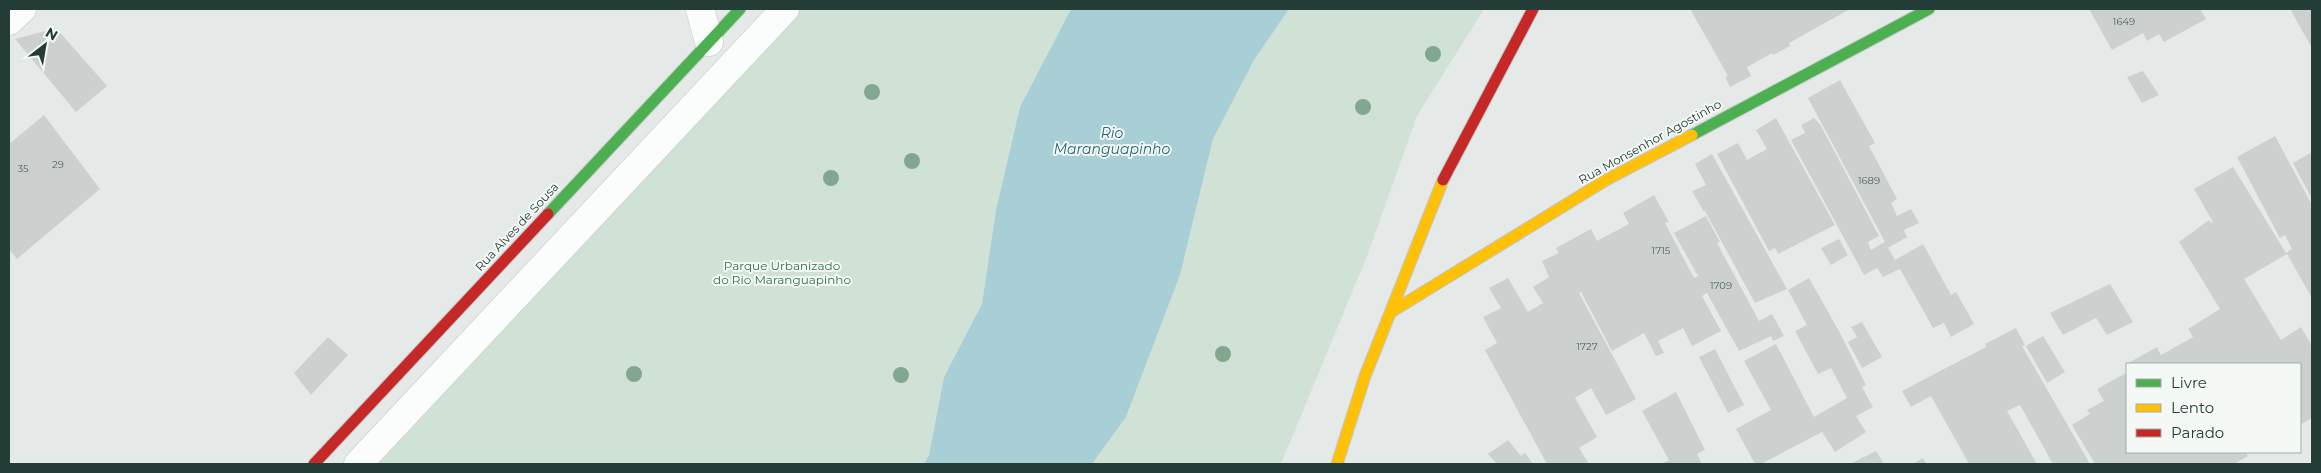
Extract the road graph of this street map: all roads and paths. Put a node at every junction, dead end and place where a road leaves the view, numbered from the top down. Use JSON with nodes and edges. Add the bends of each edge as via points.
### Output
{"nodes":[{"id":1,"x":22,"y":9,"type":"edge"},
{"id":2,"x":700,"y":9,"type":"edge"},
{"id":3,"x":740,"y":9,"type":"edge"},
{"id":4,"x":785,"y":9,"type":"edge"},
{"id":5,"x":1532,"y":9,"type":"edge"},
{"id":6,"x":1928,"y":9,"type":"edge"},
{"id":7,"x":9,"y":21,"type":"edge"},
{"id":8,"x":709,"y":42,"type":"junction"},
{"id":9,"x":1391,"y":312,"type":"junction"},
{"id":10,"x":314,"y":464,"type":"edge"},
{"id":11,"x":358,"y":464,"type":"edge"},
{"id":12,"x":1337,"y":464,"type":"edge"}],
"edges":[{"from":1,"to":7,"type":"street"},
{"from":2,"to":8,"type":"street"},
{"from":3,"to":8,"type":"street","name":"Rua Alves de Sousa"},
{"from":4,"to":11,"type":"street"},
{"from":5,"to":9,"type":"street","via":[[1446,174]]},
{"from":6,"to":9,"type":"street","name":"Rua Monsenhor Agostinho","via":[[1606,180]]},
{"from":8,"to":10,"type":"street","name":"Rua Alves de Sousa"},
{"from":9,"to":12,"type":"street","via":[[1365,376]]}]}
